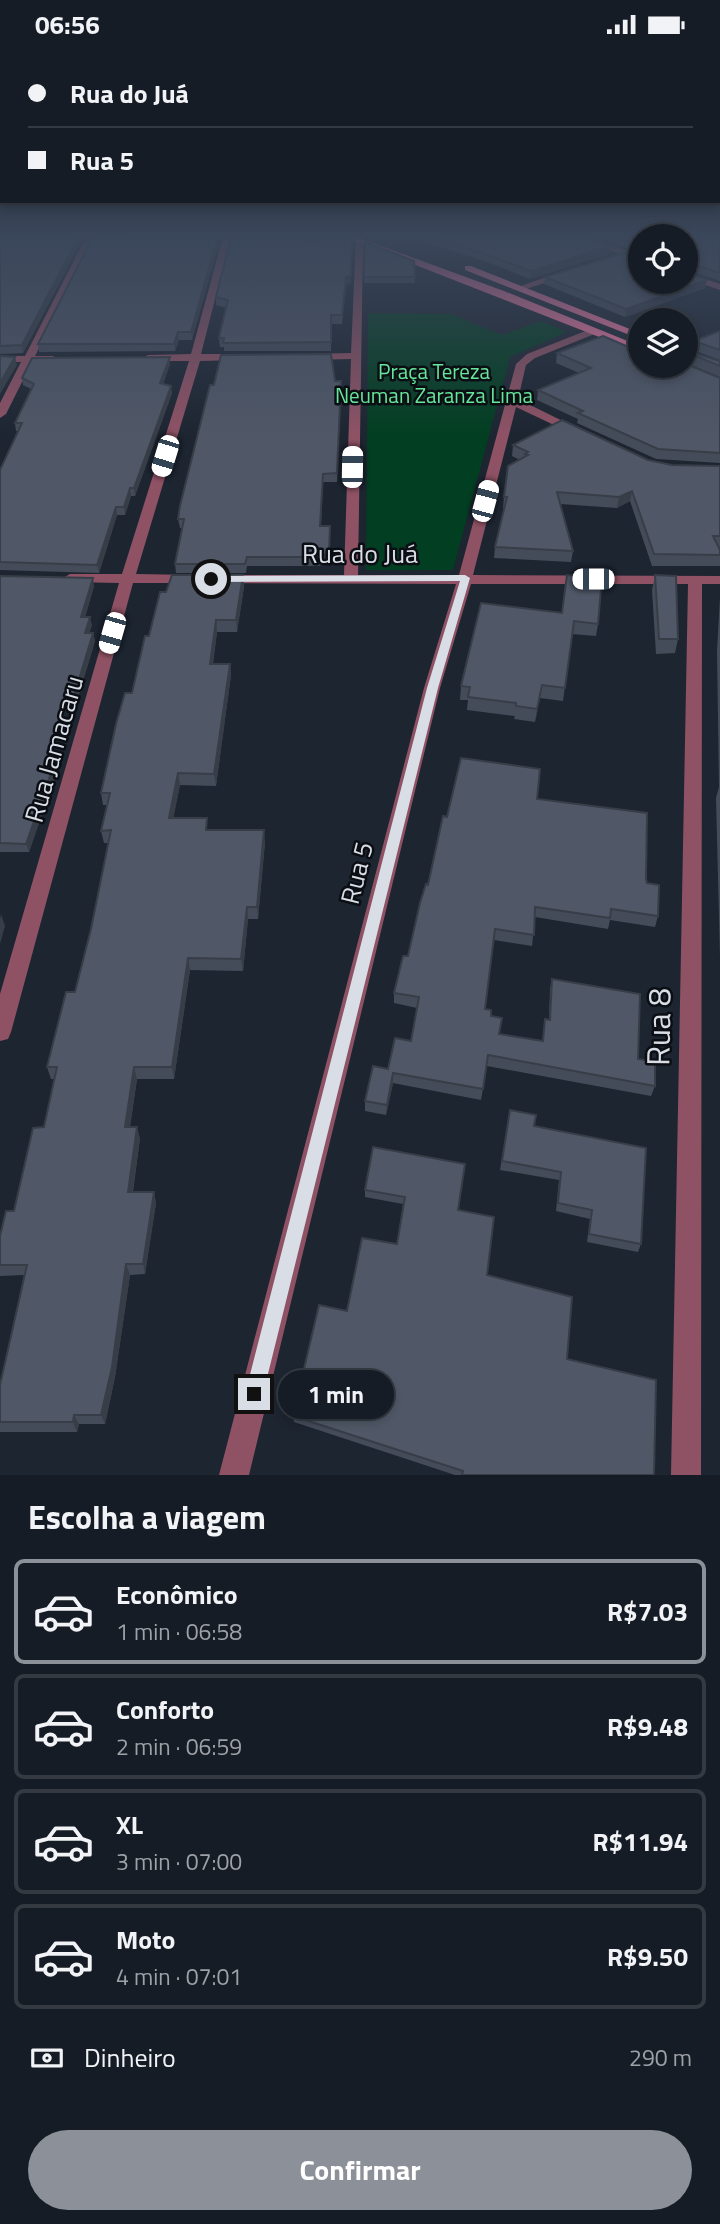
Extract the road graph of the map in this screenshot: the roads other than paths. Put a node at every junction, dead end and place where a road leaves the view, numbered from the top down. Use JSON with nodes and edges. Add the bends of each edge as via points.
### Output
{"nodes":[{"id":1,"x":57,"y":304,"type":"edge"},
{"id":2,"x":209,"y":304,"type":"edge"},
{"id":3,"x":354,"y":304,"type":"edge"},
{"id":4,"x":527,"y":304,"type":"edge"},
{"id":5,"x":563,"y":304,"type":"edge"},
{"id":6,"x":628,"y":330,"type":"edge"},
{"id":7,"x":593,"y":331,"type":"junction"},
{"id":8,"x":628,"y":345,"type":"edge"},
{"id":9,"x":354,"y":356,"type":"junction"},
{"id":10,"x":248,"y":357,"type":"edge"},
{"id":11,"x":301,"y":357,"type":"edge"},
{"id":12,"x":140,"y":358,"type":"edge"},
{"id":13,"x":195,"y":358,"type":"junction"},
{"id":14,"x":0,"y":359,"type":"edge"},
{"id":15,"x":28,"y":359,"type":"junction"},
{"id":16,"x":70,"y":359,"type":"edge"},
{"id":17,"x":511,"y":400,"type":"junction"},
{"id":18,"x":0,"y":414,"type":"edge"},
{"id":19,"x":594,"y":439,"type":"edge"},
{"id":20,"x":51,"y":578,"type":"edge"},
{"id":21,"x":351,"y":578,"type":"junction"},
{"id":22,"x":465,"y":578,"type":"junction"},
{"id":23,"x":695,"y":579,"type":"junction"},
{"id":24,"x":127,"y":580,"type":"junction"},
{"id":25,"x":720,"y":580,"type":"edge"},
{"id":26,"x":0,"y":1033,"type":"edge"},
{"id":27,"x":234,"y":1475,"type":"edge"},
{"id":28,"x":686,"y":1475,"type":"edge"}],
"edges":[{"from":1,"to":15,"type":"street"},
{"from":2,"to":13,"type":"street","name":"Rua Jamacaru"},
{"from":3,"to":9,"type":"street"},
{"from":4,"to":7,"type":"main road"},
{"from":5,"to":6,"type":"main road"},
{"from":7,"to":8,"type":"main road"},
{"from":7,"to":17,"type":"street","name":"Rua 5","via":[[521,364]]},
{"from":9,"to":11,"type":"street"},
{"from":9,"to":21,"type":"street"},
{"from":10,"to":13,"type":"street"},
{"from":12,"to":13,"type":"street"},
{"from":13,"to":24,"type":"street","name":"Rua Jamacaru"},
{"from":14,"to":15,"type":"street"},
{"from":15,"to":16,"type":"street"},
{"from":15,"to":18,"type":"street"},
{"from":17,"to":19,"type":"street"},
{"from":17,"to":22,"type":"street","name":"Rua 5"},
{"from":20,"to":24,"type":"street","name":"Rua do Juá"},
{"from":21,"to":22,"type":"street","name":"Rua do Juá"},
{"from":21,"to":24,"type":"street","name":"Rua do Juá"},
{"from":22,"to":23,"type":"street","name":"Rua do Juá"},
{"from":22,"to":27,"type":"street","name":"Rua 5","via":[[432,688]]},
{"from":23,"to":25,"type":"street","name":"Rua do Juá"},
{"from":23,"to":28,"type":"street","name":"Rua 8"},
{"from":24,"to":26,"type":"street","name":"Rua Jamacaru"}]}
